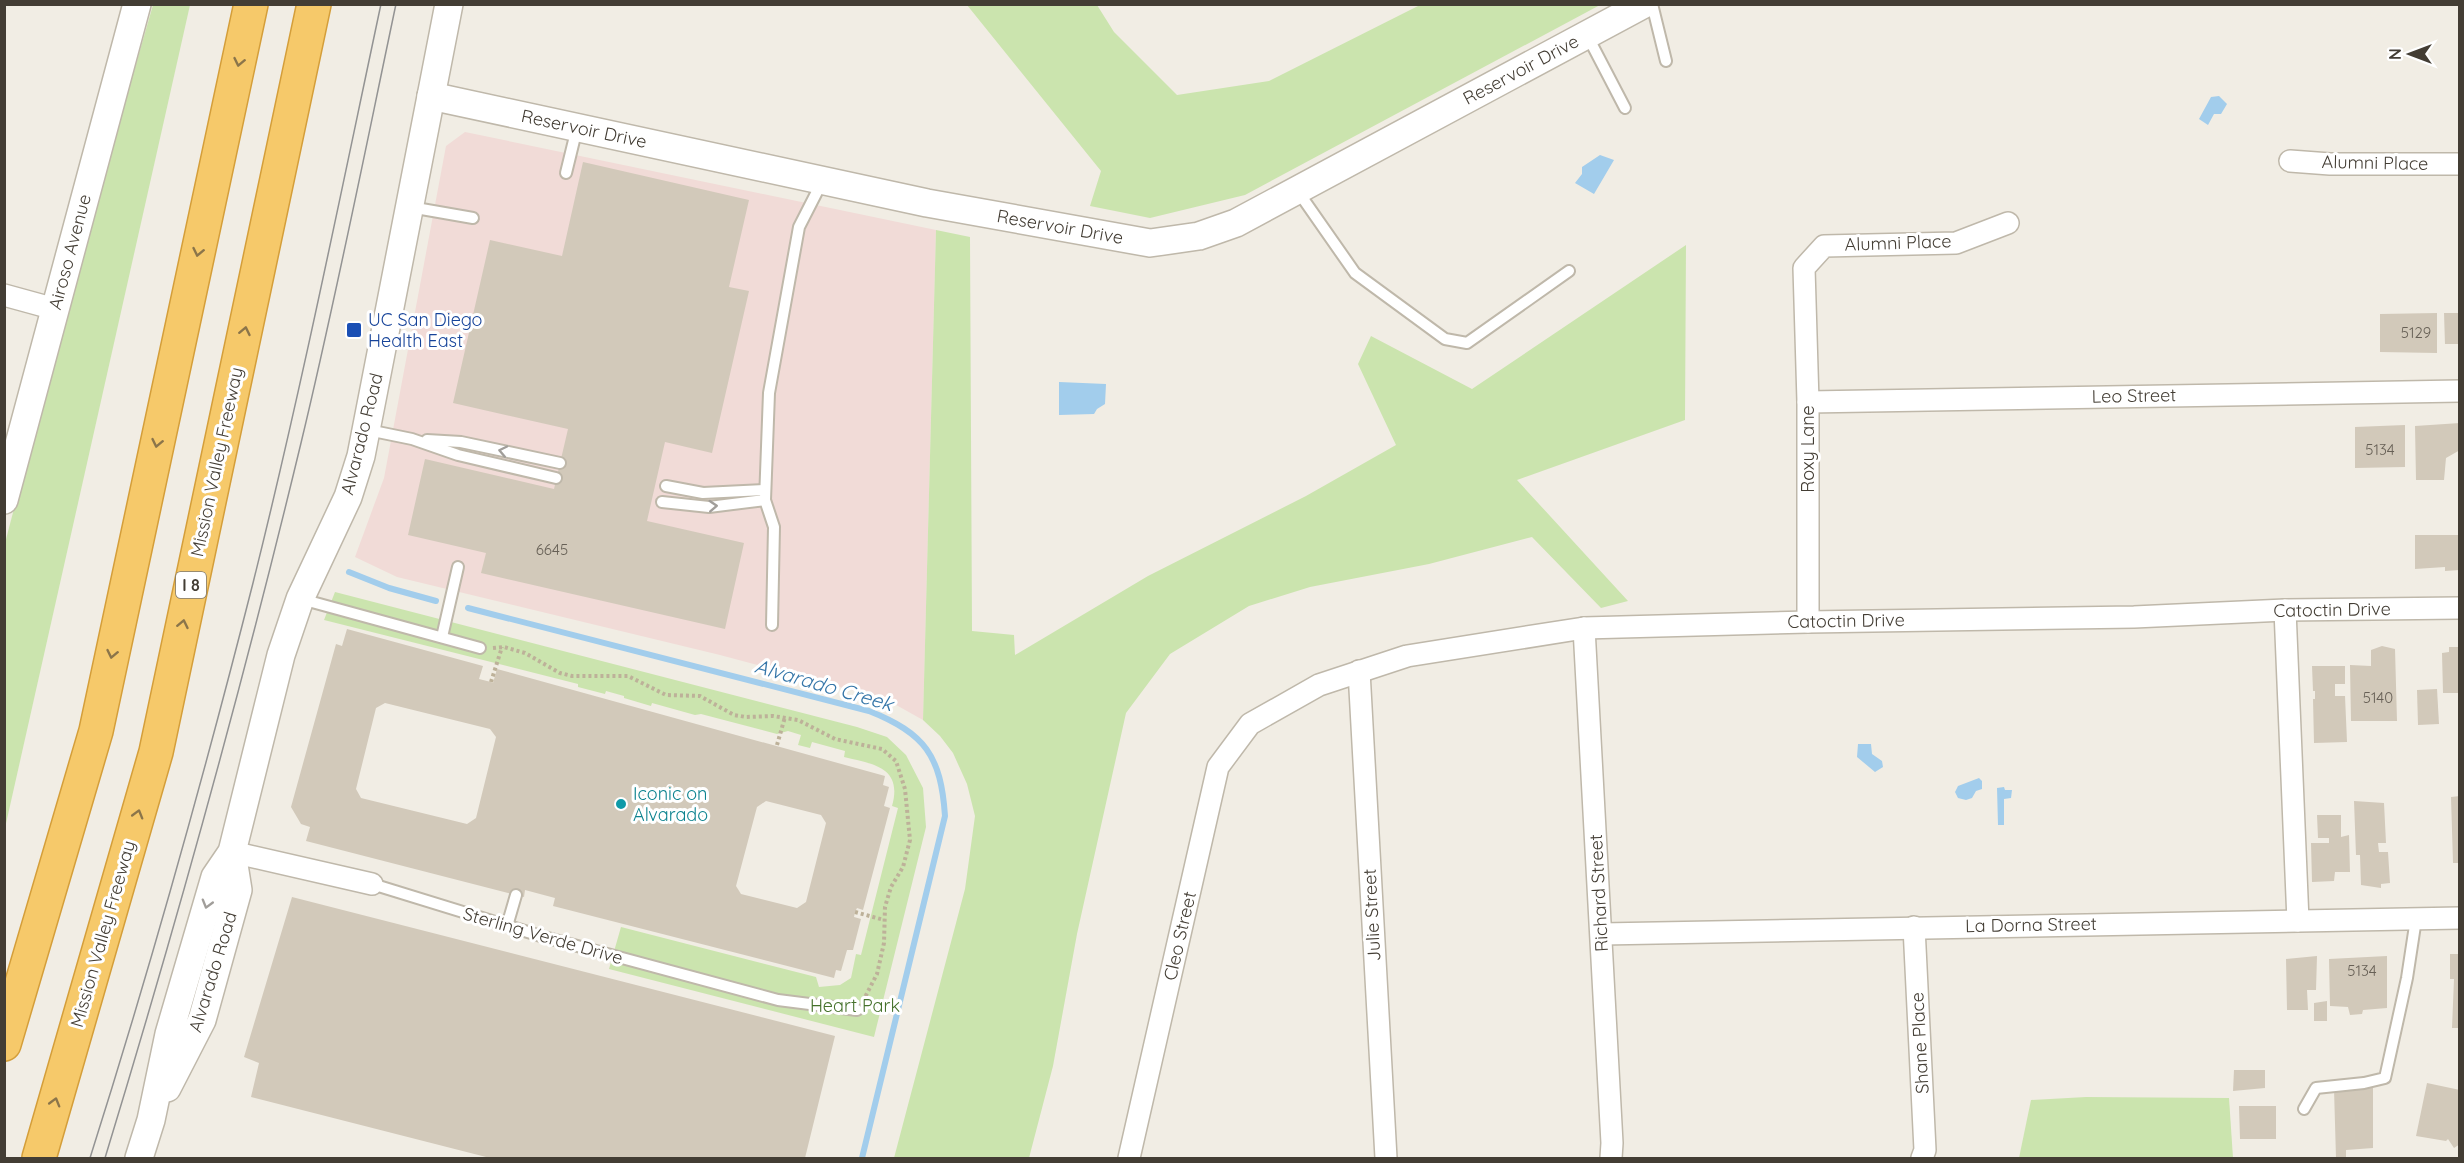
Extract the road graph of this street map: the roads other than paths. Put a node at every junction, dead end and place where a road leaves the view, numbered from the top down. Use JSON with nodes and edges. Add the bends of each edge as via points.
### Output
{"nodes":[{"id":1,"x":137,"y":4,"type":"edge"},
{"id":2,"x":251,"y":4,"type":"edge"},
{"id":3,"x":314,"y":4,"type":"edge"},
{"id":4,"x":449,"y":4,"type":"edge"},
{"id":5,"x":1644,"y":4,"type":"edge"},
{"id":6,"x":1652,"y":4,"type":"edge"},
{"id":7,"x":1587,"y":35,"type":"junction"},
{"id":8,"x":1666,"y":61,"type":"dead end"},
{"id":9,"x":431,"y":96,"type":"junction"},
{"id":10,"x":1625,"y":108,"type":"dead end"},
{"id":11,"x":577,"y":127,"type":"junction"},
{"id":12,"x":2290,"y":161,"type":"dead end"},
{"id":13,"x":2460,"y":164,"type":"edge"},
{"id":14,"x":566,"y":173,"type":"dead end"},
{"id":15,"x":823,"y":180,"type":"junction"},
{"id":16,"x":1297,"y":190,"type":"junction"},
{"id":17,"x":410,"y":207,"type":"junction"},
{"id":18,"x":473,"y":218,"type":"dead end"},
{"id":19,"x":2008,"y":223,"type":"dead end"},
{"id":20,"x":1569,"y":272,"type":"dead end"},
{"id":21,"x":1804,"y":277,"type":"joint"},
{"id":22,"x":4,"y":295,"type":"edge"},
{"id":23,"x":55,"y":309,"type":"junction"},
{"id":24,"x":2460,"y":391,"type":"edge"},
{"id":25,"x":1808,"y":402,"type":"junction"},
{"id":26,"x":367,"y":430,"type":"junction"},
{"id":27,"x":412,"y":439,"type":"junction"},
{"id":28,"x":560,"y":463,"type":"dead end"},
{"id":29,"x":556,"y":478,"type":"dead end"},
{"id":30,"x":666,"y":486,"type":"dead end"},
{"id":31,"x":765,"y":495,"type":"junction"},
{"id":32,"x":4,"y":500,"type":"edge"},
{"id":33,"x":662,"y":502,"type":"dead end"},
{"id":34,"x":458,"y":567,"type":"dead end"},
{"id":35,"x":300,"y":599,"type":"junction"},
{"id":36,"x":2460,"y":608,"type":"edge"},
{"id":37,"x":2285,"y":610,"type":"junction"},
{"id":38,"x":1808,"y":622,"type":"junction"},
{"id":39,"x":772,"y":625,"type":"dead end"},
{"id":40,"x":1584,"y":628,"type":"junction"},
{"id":41,"x":442,"y":637,"type":"junction"},
{"id":42,"x":480,"y":648,"type":"road end"},
{"id":43,"x":1359,"y":671,"type":"junction"},
{"id":44,"x":1250,"y":724,"type":"joint"},
{"id":45,"x":232,"y":852,"type":"junction"},
{"id":46,"x":372,"y":884,"type":"joint"},
{"id":47,"x":516,"y":895,"type":"dead end"},
{"id":48,"x":2460,"y":918,"type":"edge"},
{"id":49,"x":2416,"y":919,"type":"junction"},
{"id":50,"x":2298,"y":921,"type":"junction"},
{"id":51,"x":507,"y":926,"type":"junction"},
{"id":52,"x":1914,"y":927,"type":"junction"},
{"id":53,"x":1602,"y":934,"type":"junction"},
{"id":54,"x":856,"y":1010,"type":"road end"},
{"id":55,"x":4,"y":1044,"type":"edge"},
{"id":56,"x":2304,"y":1110,"type":"dead end"},
{"id":57,"x":39,"y":1158,"type":"edge"},
{"id":58,"x":139,"y":1158,"type":"edge"},
{"id":59,"x":1129,"y":1158,"type":"edge"},
{"id":60,"x":1386,"y":1158,"type":"edge"},
{"id":61,"x":1611,"y":1158,"type":"edge"},
{"id":62,"x":1922,"y":1158,"type":"edge"}],
"edges":[{"from":1,"to":23,"type":"street","name":"Airoso Avenue"},
{"from":2,"to":55,"type":"highway","one_way":true,"via":[[96,730]]},
{"from":57,"to":3,"type":"highway","name":"Mission Valley Freeway","number":"I 8","one_way":true,"via":[[156,752]]},
{"from":4,"to":9,"type":"street","name":"Alvarado Road"},
{"from":5,"to":7,"type":"street","name":"Reservoir Drive"},
{"from":6,"to":8,"type":"lane"},
{"from":7,"to":10,"type":"lane"},
{"from":7,"to":16,"type":"street","name":"Reservoir Drive"},
{"from":9,"to":11,"type":"street","name":"Reservoir Drive"},
{"from":9,"to":17,"type":"street","name":"Alvarado Road"},
{"from":11,"to":14,"type":"lane"},
{"from":11,"to":15,"type":"street","name":"Reservoir Drive"},
{"from":12,"to":13,"type":"street","name":"Alumni Place"},
{"from":15,"to":16,"type":"street","name":"Reservoir Drive","via":[[1150,243],[1199,236],[1236,223]]},
{"from":15,"to":31,"type":"lane","via":[[799,227],[796,270],[769,393]]},
{"from":16,"to":20,"type":"lane","via":[[1355,273],[1445,339],[1467,343]]},
{"from":17,"to":18,"type":"lane"},
{"from":17,"to":26,"type":"street","name":"Alvarado Road"},
{"from":19,"to":21,"type":"street","name":"Alumni Place","via":[[1956,243],[1824,246],[1804,268]]},
{"from":21,"to":25,"type":"street","name":"Roxy Lane"},
{"from":22,"to":23,"type":"street"},
{"from":23,"to":32,"type":"street","name":"Airoso Avenue"},
{"from":24,"to":25,"type":"street","name":"Leo Street"},
{"from":25,"to":38,"type":"street","name":"Roxy Lane"},
{"from":26,"to":27,"type":"lane"},
{"from":26,"to":35,"type":"street","name":"Alvarado Road","via":[[348,497]]},
{"from":28,"to":27,"type":"lane","one_way":true,"via":[[461,442]]},
{"from":27,"to":29,"type":"lane","via":[[458,455]]},
{"from":30,"to":31,"type":"lane","via":[[703,493]]},
{"from":33,"to":31,"type":"lane","one_way":true,"via":[[709,507]]},
{"from":31,"to":39,"type":"lane","via":[[774,526]]},
{"from":34,"to":41,"type":"lane"},
{"from":35,"to":41,"type":"lane"},
{"from":35,"to":45,"type":"street","name":"Alvarado Road","via":[[282,654]]},
{"from":36,"to":37,"type":"street","name":"Catoctin Drive"},
{"from":37,"to":38,"type":"street","name":"Catoctin Drive"},
{"from":37,"to":50,"type":"street"},
{"from":38,"to":40,"type":"street","name":"Catoctin Drive"},
{"from":40,"to":43,"type":"street","name":"Catoctin Drive","via":[[1407,656]]},
{"from":40,"to":53,"type":"street","name":"Richard Street"},
{"from":41,"to":42,"type":"lane"},
{"from":43,"to":44,"type":"street","name":"Catoctin Drive","via":[[1319,685]]},
{"from":43,"to":60,"type":"street","name":"Julie Street"},
{"from":44,"to":59,"type":"street","name":"Cleo Street","via":[[1218,767]]},
{"from":45,"to":46,"type":"street","name":"Sterling Verde Drive"},
{"from":45,"to":58,"type":"street","name":"Alvarado Road","via":[[215,877],[169,1034]]},
{"from":46,"to":51,"type":"lane","name":"Sterling Verde Drive"},
{"from":47,"to":51,"type":"lane"},
{"from":48,"to":49,"type":"street","name":"La Dorna Street"},
{"from":49,"to":50,"type":"street","name":"La Dorna Street"},
{"from":49,"to":56,"type":"lane","via":[[2385,1078],[2316,1088]]},
{"from":50,"to":52,"type":"street","name":"La Dorna Street"},
{"from":51,"to":54,"type":"lane","name":"Sterling Verde Drive","via":[[778,1000]]},
{"from":52,"to":53,"type":"street","name":"La Dorna Street"},
{"from":52,"to":62,"type":"street","name":"Shane Place","via":[[1925,1150]]},
{"from":53,"to":61,"type":"street","name":"Richard Street"}]}
